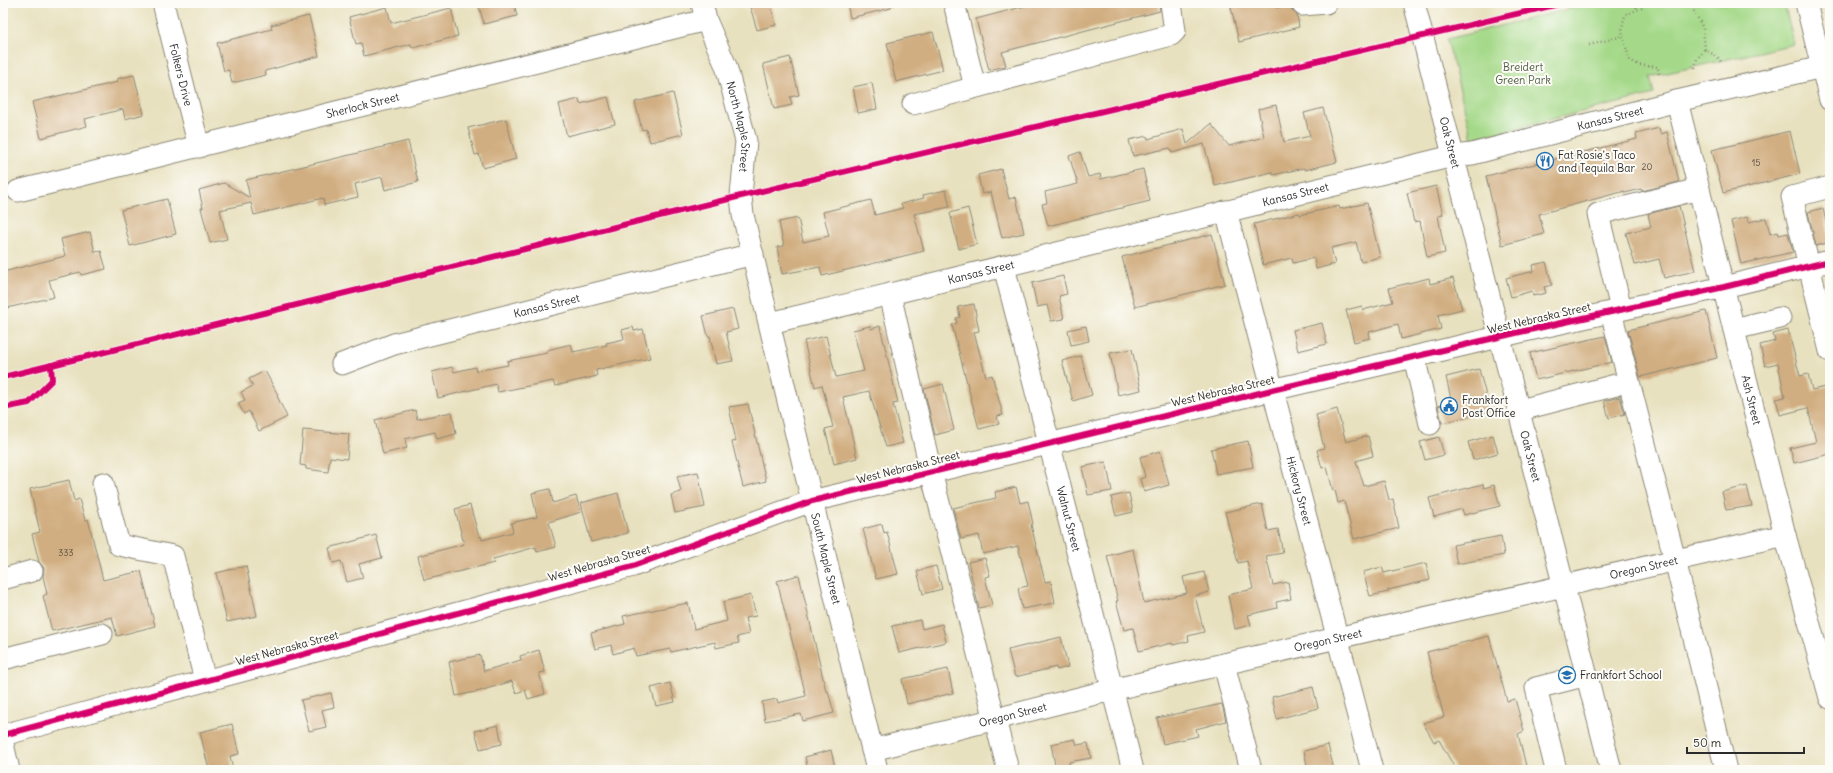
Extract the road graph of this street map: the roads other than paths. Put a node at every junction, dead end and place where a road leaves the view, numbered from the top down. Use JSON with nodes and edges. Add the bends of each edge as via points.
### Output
{"nodes":[{"id":1,"x":163,"y":3,"type":"edge"},
{"id":2,"x":954,"y":3,"type":"edge"},
{"id":3,"x":1171,"y":3,"type":"edge"},
{"id":4,"x":1302,"y":3,"type":"edge"},
{"id":5,"x":1326,"y":3,"type":"edge"},
{"id":6,"x":1414,"y":3,"type":"edge"},
{"id":7,"x":1806,"y":3,"type":"edge"},
{"id":8,"x":704,"y":12,"type":"edge"},
{"id":9,"x":1822,"y":67,"type":"junction"},
{"id":10,"x":975,"y":87,"type":"junction"},
{"id":11,"x":1830,"y":100,"type":"edge"},
{"id":12,"x":1677,"y":101,"type":"junction"},
{"id":13,"x":913,"y":104,"type":"dead end"},
{"id":14,"x":199,"y":147,"type":"junction"},
{"id":15,"x":1453,"y":156,"type":"junction"},
{"id":16,"x":1830,"y":188,"type":"edge"},
{"id":17,"x":1699,"y":189,"type":"junction"},
{"id":18,"x":18,"y":191,"type":"dead end"},
{"id":19,"x":1226,"y":210,"type":"junction"},
{"id":20,"x":753,"y":254,"type":"junction"},
{"id":21,"x":1830,"y":261,"type":"edge"},
{"id":22,"x":1809,"y":266,"type":"junction"},
{"id":23,"x":1004,"y":267,"type":"junction"},
{"id":24,"x":1724,"y":287,"type":"junction"},
{"id":25,"x":890,"y":294,"type":"junction"},
{"id":26,"x":1616,"y":310,"type":"junction"},
{"id":27,"x":1780,"y":318,"type":"dead end"},
{"id":28,"x":770,"y":323,"type":"junction"},
{"id":29,"x":1734,"y":329,"type":"junction"},
{"id":30,"x":1501,"y":337,"type":"junction"},
{"id":31,"x":1830,"y":352,"type":"edge"},
{"id":32,"x":1414,"y":357,"type":"junction"},
{"id":33,"x":342,"y":364,"type":"dead end"},
{"id":34,"x":1616,"y":385,"type":"dead end"},
{"id":35,"x":1272,"y":390,"type":"junction"},
{"id":36,"x":1520,"y":410,"type":"junction"},
{"id":37,"x":1430,"y":424,"type":"dead end"},
{"id":38,"x":1048,"y":443,"type":"junction"},
{"id":39,"x":931,"y":472,"type":"junction"},
{"id":40,"x":104,"y":483,"type":"dead end"},
{"id":41,"x":812,"y":501,"type":"junction"},
{"id":42,"x":1785,"y":534,"type":"junction"},
{"id":43,"x":1675,"y":560,"type":"junction"},
{"id":44,"x":32,"y":571,"type":"dead end"},
{"id":45,"x":3,"y":579,"type":"edge"},
{"id":46,"x":1564,"y":586,"type":"junction"},
{"id":47,"x":102,"y":634,"type":"dead end"},
{"id":48,"x":1338,"y":639,"type":"junction"},
{"id":49,"x":3,"y":659,"type":"edge"},
{"id":50,"x":1224,"y":664,"type":"junction"},
{"id":51,"x":1587,"y":675,"type":"junction"},
{"id":52,"x":205,"y":680,"type":"junction"},
{"id":53,"x":1111,"y":690,"type":"junction"},
{"id":54,"x":1830,"y":698,"type":"edge"},
{"id":55,"x":995,"y":719,"type":"junction"},
{"id":56,"x":3,"y":734,"type":"edge"},
{"id":57,"x":3,"y":744,"type":"edge"},
{"id":58,"x":872,"y":750,"type":"junction"},
{"id":59,"x":9,"y":770,"type":"edge"},
{"id":60,"x":877,"y":770,"type":"edge"},
{"id":61,"x":1008,"y":770,"type":"edge"},
{"id":62,"x":1132,"y":770,"type":"edge"},
{"id":63,"x":1251,"y":770,"type":"edge"},
{"id":64,"x":1372,"y":770,"type":"edge"},
{"id":65,"x":1556,"y":770,"type":"edge"},
{"id":66,"x":1611,"y":770,"type":"edge"},
{"id":67,"x":1726,"y":770,"type":"edge"}],
"edges":[{"from":1,"to":14,"type":"street","name":"Folkers Drive"},
{"from":2,"to":10,"type":"street"},
{"from":3,"to":10,"type":"street","via":[[1176,25],[1171,35]]},
{"from":4,"to":5,"type":"street"},
{"from":6,"to":15,"type":"street","name":"Oak Street"},
{"from":7,"to":9,"type":"street"},
{"from":8,"to":14,"type":"street","name":"Sherlock Street"},
{"from":8,"to":20,"type":"street","name":"North Maple Street","via":[[726,66],[746,141],[740,196]]},
{"from":9,"to":11,"type":"street"},
{"from":9,"to":12,"type":"street","name":"Kansas Street"},
{"from":10,"to":13,"type":"street"},
{"from":12,"to":15,"type":"street","name":"Kansas Street","via":[[1472,154]]},
{"from":12,"to":17,"type":"street","name":"Ash Street"},
{"from":14,"to":18,"type":"street","name":"Sherlock Street"},
{"from":15,"to":19,"type":"street","name":"Kansas Street"},
{"from":15,"to":30,"type":"street","name":"Oak Street"},
{"from":16,"to":22,"type":"street","via":[[1792,197]]},
{"from":17,"to":24,"type":"street","name":"Ash Street"},
{"from":17,"to":26,"type":"street","via":[[1598,214]]},
{"from":19,"to":23,"type":"street","name":"Kansas Street"},
{"from":19,"to":35,"type":"street","name":"Hickory Street"},
{"from":20,"to":28,"type":"street","name":"South Maple Street"},
{"from":20,"to":33,"type":"street","name":"Kansas Street","via":[[394,344]]},
{"from":21,"to":22,"type":"street","name":"West Nebraska Street"},
{"from":22,"to":24,"type":"street","name":"West Nebraska Street"},
{"from":22,"to":31,"type":"street"},
{"from":23,"to":25,"type":"street","name":"Kansas Street"},
{"from":23,"to":38,"type":"street","name":"Walnut Street"},
{"from":24,"to":26,"type":"street","name":"West Nebraska Street"},
{"from":24,"to":29,"type":"street","name":"Ash Street"},
{"from":25,"to":28,"type":"street","name":"Kansas Street"},
{"from":25,"to":39,"type":"street"},
{"from":26,"to":30,"type":"street","name":"West Nebraska Street"},
{"from":26,"to":43,"type":"street"},
{"from":27,"to":29,"type":"street"},
{"from":28,"to":41,"type":"street","name":"South Maple Street"},
{"from":29,"to":42,"type":"street","name":"Ash Street"},
{"from":30,"to":32,"type":"street","name":"West Nebraska Street"},
{"from":30,"to":36,"type":"street","name":"Oak Street"},
{"from":32,"to":35,"type":"street","name":"West Nebraska Street"},
{"from":32,"to":37,"type":"street"},
{"from":34,"to":36,"type":"street"},
{"from":35,"to":38,"type":"street","name":"West Nebraska Street"},
{"from":35,"to":48,"type":"street","name":"Hickory Street"},
{"from":36,"to":46,"type":"street","name":"Oak Street"},
{"from":38,"to":39,"type":"street","name":"West Nebraska Street"},
{"from":38,"to":53,"type":"street","name":"Walnut Street"},
{"from":39,"to":41,"type":"street","name":"West Nebraska Street"},
{"from":39,"to":55,"type":"street"},
{"from":40,"to":52,"type":"street","via":[[119,544],[173,556]]},
{"from":41,"to":52,"type":"street","name":"West Nebraska Street","via":[[633,566]]},
{"from":41,"to":58,"type":"street","name":"South Maple Street"},
{"from":42,"to":43,"type":"street","name":"Oregon Street"},
{"from":42,"to":54,"type":"street","name":"Ash Street"},
{"from":43,"to":46,"type":"street","name":"Oregon Street"},
{"from":43,"to":67,"type":"street"},
{"from":44,"to":45,"type":"street"},
{"from":46,"to":48,"type":"street","name":"Oregon Street"},
{"from":46,"to":51,"type":"street","name":"Oak Street"},
{"from":47,"to":49,"type":"street"},
{"from":48,"to":50,"type":"street","name":"Oregon Street"},
{"from":48,"to":64,"type":"street","name":"Hickory Street"},
{"from":50,"to":53,"type":"street","name":"Oregon Street"},
{"from":50,"to":63,"type":"street"},
{"from":51,"to":65,"type":"street","via":[[1536,688]]},
{"from":51,"to":66,"type":"street","name":"Oak Street"},
{"from":52,"to":56,"type":"street","name":"West Nebraska Street"},
{"from":53,"to":55,"type":"street","name":"Oregon Street"},
{"from":53,"to":62,"type":"street","name":"Walnut Street"},
{"from":55,"to":58,"type":"street","name":"Oregon Street"},
{"from":55,"to":61,"type":"street"},
{"from":57,"to":59,"type":"street"},
{"from":58,"to":60,"type":"street","name":"South Maple Street"}]}
